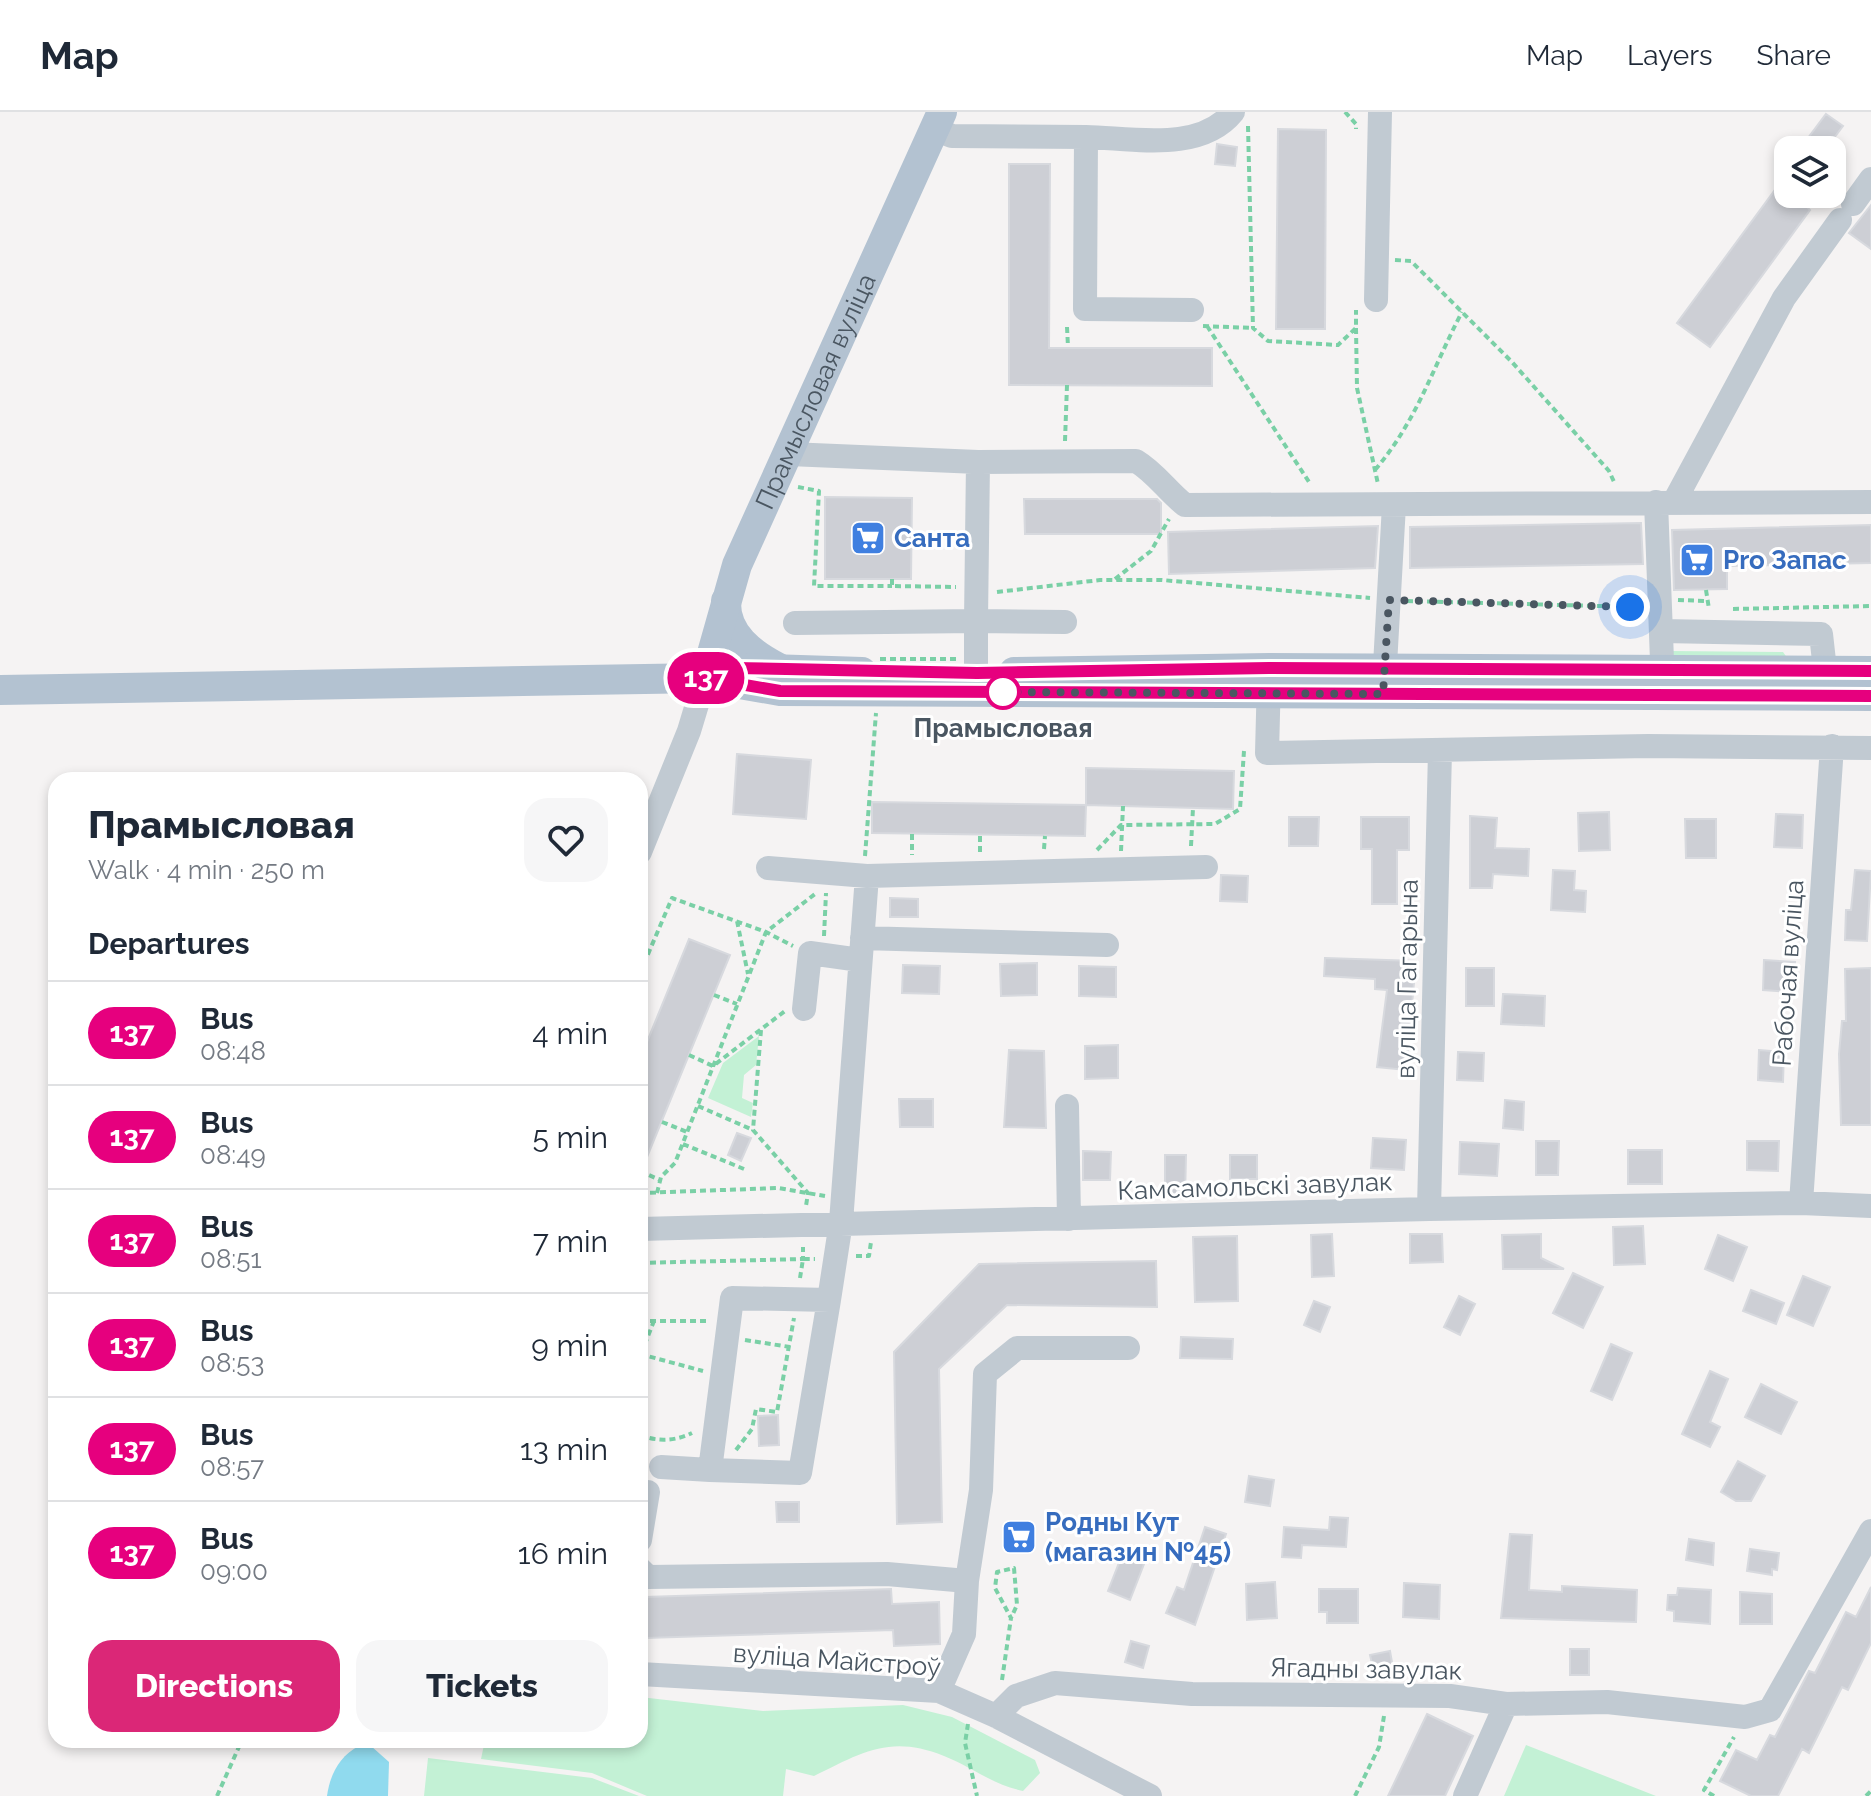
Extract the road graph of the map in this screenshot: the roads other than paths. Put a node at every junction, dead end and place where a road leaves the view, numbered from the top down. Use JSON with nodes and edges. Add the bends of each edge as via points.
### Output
{"nodes":[{"id":1,"x":1233,"y":112,"type":"edge"},
{"id":2,"x":1380,"y":112,"type":"edge"},
{"id":3,"x":938,"y":121,"type":"edge"},
{"id":4,"x":1086,"y":137,"type":"junction"},
{"id":5,"x":1871,"y":179,"type":"edge"},
{"id":6,"x":1366,"y":298,"type":"road end"},
{"id":7,"x":1197,"y":321,"type":"road end"},
{"id":8,"x":789,"y":454,"type":"junction"},
{"id":9,"x":978,"y":462,"type":"junction"},
{"id":10,"x":1665,"y":502,"type":"junction"},
{"id":11,"x":1871,"y":502,"type":"edge"},
{"id":12,"x":1388,"y":505,"type":"junction"},
{"id":13,"x":726,"y":599,"type":"junction"},
{"id":14,"x":1661,"y":620,"type":"junction"},
{"id":15,"x":976,"y":621,"type":"junction"},
{"id":16,"x":1065,"y":622,"type":"dead end"},
{"id":17,"x":795,"y":623,"type":"dead end"},
{"id":18,"x":779,"y":668,"type":"junction"},
{"id":19,"x":1871,"y":671,"type":"edge"},
{"id":20,"x":705,"y":678,"type":"junction"},
{"id":21,"x":1268,"y":680,"type":"junction"},
{"id":22,"x":1384,"y":681,"type":"junction"},
{"id":23,"x":976,"y":682,"type":"junction"},
{"id":24,"x":1663,"y":682,"type":"junction"},
{"id":25,"x":1827,"y":682,"type":"junction"},
{"id":26,"x":0,"y":690,"type":"edge"},
{"id":27,"x":1871,"y":696,"type":"edge"},
{"id":28,"x":1832,"y":746,"type":"junction"},
{"id":29,"x":1871,"y":748,"type":"edge"},
{"id":30,"x":1440,"y":751,"type":"junction"},
{"id":31,"x":648,"y":832,"type":"edge"},
{"id":32,"x":1198,"y":867,"type":"road end"},
{"id":33,"x":768,"y":868,"type":"dead end"},
{"id":34,"x":866,"y":870,"type":"junction"},
{"id":35,"x":1107,"y":945,"type":"dead end"},
{"id":36,"x":861,"y":949,"type":"junction"},
{"id":37,"x":795,"y":1003,"type":"road end"},
{"id":38,"x":1067,"y":1106,"type":"dead end"},
{"id":39,"x":1801,"y":1203,"type":"junction"},
{"id":40,"x":1871,"y":1206,"type":"edge"},
{"id":41,"x":1429,"y":1209,"type":"junction"},
{"id":42,"x":1069,"y":1219,"type":"junction"},
{"id":43,"x":841,"y":1222,"type":"junction"},
{"id":44,"x":648,"y":1229,"type":"edge"},
{"id":45,"x":829,"y":1300,"type":"junction"},
{"id":46,"x":1128,"y":1348,"type":"dead end"},
{"id":47,"x":661,"y":1467,"type":"dead end"},
{"id":48,"x":715,"y":1470,"type":"junction"},
{"id":49,"x":1871,"y":1531,"type":"edge"},
{"id":50,"x":648,"y":1577,"type":"edge"},
{"id":51,"x":967,"y":1581,"type":"junction"},
{"id":52,"x":648,"y":1674,"type":"edge"},
{"id":53,"x":939,"y":1691,"type":"junction"},
{"id":54,"x":1506,"y":1704,"type":"junction"},
{"id":55,"x":1001,"y":1711,"type":"junction"},
{"id":56,"x":1150,"y":1796,"type":"edge"},
{"id":57,"x":1465,"y":1796,"type":"edge"}],
"edges":[{"from":1,"to":4,"type":"street","via":[[1224,124],[1189,139]]},
{"from":2,"to":6,"type":"street","via":[[1377,259]]},
{"from":3,"to":4,"type":"street","via":[[952,136]]},
{"from":3,"to":8,"type":"main road","name":"Прамысловая вуліца"},
{"from":4,"to":7,"type":"street","via":[[1085,309]]},
{"from":5,"to":10,"type":"street","via":[[1784,298]]},
{"from":8,"to":9,"type":"street"},
{"from":8,"to":13,"type":"main road","name":"Прамысловая вуліца"},
{"from":9,"to":12,"type":"street","via":[[1136,461],[1185,505]]},
{"from":9,"to":15,"type":"street"},
{"from":10,"to":11,"type":"street"},
{"from":10,"to":12,"type":"street"},
{"from":10,"to":14,"type":"street"},
{"from":12,"to":22,"type":"street"},
{"from":13,"to":18,"type":"main road","via":[[731,625],[744,646]]},
{"from":13,"to":20,"type":"main road","name":"Прамысловая вуліца"},
{"from":14,"to":24,"type":"street"},
{"from":14,"to":25,"type":"street","via":[[1821,634]]},
{"from":15,"to":16,"type":"street"},
{"from":15,"to":17,"type":"street"},
{"from":15,"to":23,"type":"street"},
{"from":18,"to":20,"type":"main road","via":[[734,668]]},
{"from":18,"to":23,"type":"main road"},
{"from":19,"to":25,"type":"main road"},
{"from":20,"to":23,"type":"main road","via":[[780,691]]},
{"from":20,"to":26,"type":"main road"},
{"from":20,"to":31,"type":"street"},
{"from":21,"to":22,"type":"main road"},
{"from":21,"to":23,"type":"main road"},
{"from":21,"to":30,"type":"street","via":[[1267,753]]},
{"from":22,"to":24,"type":"main road"},
{"from":24,"to":25,"type":"main road"},
{"from":25,"to":27,"type":"main road"},
{"from":28,"to":29,"type":"street"},
{"from":28,"to":30,"type":"street"},
{"from":28,"to":39,"type":"street","name":"Рабочая вуліца"},
{"from":30,"to":41,"type":"street","name":"вуліца Гагарына"},
{"from":32,"to":34,"type":"street"},
{"from":33,"to":34,"type":"street"},
{"from":34,"to":36,"type":"street"},
{"from":35,"to":36,"type":"street"},
{"from":36,"to":37,"type":"street","via":[[804,953]]},
{"from":36,"to":43,"type":"street"},
{"from":38,"to":42,"type":"street"},
{"from":39,"to":40,"type":"street","name":"Камсамольскі завулак"},
{"from":39,"to":41,"type":"street","name":"Камсамольскі завулак"},
{"from":41,"to":42,"type":"street","name":"Камсамольскі завулак"},
{"from":42,"to":43,"type":"street","name":"Камсамольскі завулак"},
{"from":43,"to":44,"type":"street","name":"Камсамольскі завулак"},
{"from":43,"to":45,"type":"street"},
{"from":45,"to":48,"type":"street","via":[[800,1473]]},
{"from":45,"to":48,"type":"street","via":[[732,1298],[708,1377]]},
{"from":46,"to":51,"type":"street","via":[[1017,1348],[985,1374],[981,1490]]},
{"from":47,"to":48,"type":"street"},
{"from":49,"to":54,"type":"street","name":"Ягадны завулак","via":[[1770,1710],[1745,1717],[1607,1702]]},
{"from":50,"to":51,"type":"street","via":[[887,1574]]},
{"from":51,"to":53,"type":"street","via":[[964,1634]]},
{"from":52,"to":53,"type":"street","name":"вуліца Майстроў"},
{"from":53,"to":55,"type":"street","name":"вуліца Майстроў"},
{"from":54,"to":55,"type":"street","name":"Ягадны завулак","via":[[1450,1696],[1192,1694],[1055,1683],[1016,1696]]},
{"from":54,"to":57,"type":"street"},
{"from":55,"to":56,"type":"street","name":"вуліца Майстроў"}]}
